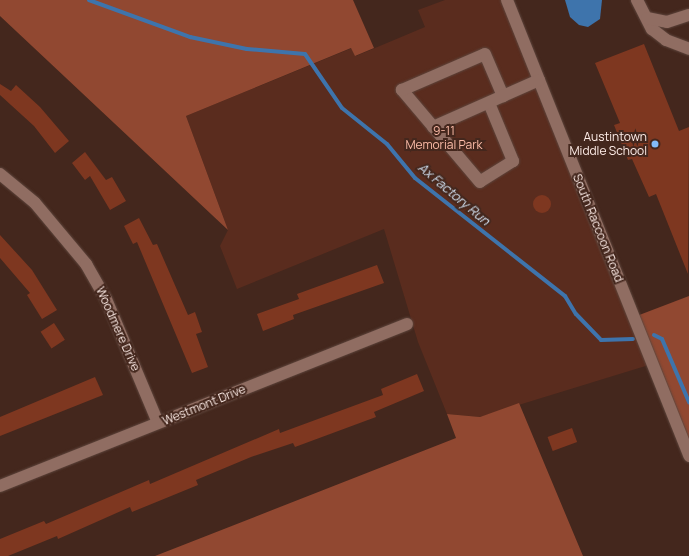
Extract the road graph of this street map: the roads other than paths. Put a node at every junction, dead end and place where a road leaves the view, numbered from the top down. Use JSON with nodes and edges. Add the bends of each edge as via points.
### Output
{"nodes":[{"id":1,"x":507,"y":0,"type":"edge"},
{"id":2,"x":637,"y":0,"type":"edge"},
{"id":3,"x":689,"y":15,"type":"edge"},
{"id":4,"x":647,"y":18,"type":"junction"},
{"id":5,"x":689,"y":49,"type":"edge"},
{"id":6,"x":539,"y":80,"type":"junction"},
{"id":7,"x":503,"y":96,"type":"junction"},
{"id":8,"x":489,"y":103,"type":"junction"},
{"id":9,"x":433,"y":127,"type":"junction"},
{"id":10,"x":0,"y":174,"type":"edge"},
{"id":11,"x":407,"y":324,"type":"dead end"},
{"id":12,"x":158,"y":424,"type":"junction"},
{"id":13,"x":689,"y":456,"type":"edge"},
{"id":14,"x":0,"y":486,"type":"edge"}],
"edges":[{"from":1,"to":6,"type":"street","name":"South Raccoon Road"},
{"from":2,"to":4,"type":"street"},
{"from":3,"to":4,"type":"street","via":[[667,22]]},
{"from":4,"to":5,"type":"street","via":[[652,29],[666,40]]},
{"from":6,"to":7,"type":"street"},
{"from":6,"to":13,"type":"street","name":"South Raccoon Road"},
{"from":7,"to":8,"type":"street"},
{"from":7,"to":9,"type":"street","via":[[485,54],[402,90]]},
{"from":8,"to":9,"type":"street"},
{"from":8,"to":9,"type":"street","via":[[513,161],[480,182]]},
{"from":10,"to":12,"type":"street","name":"Woodmere Drive","via":[[35,203],[68,239],[86,264],[106,299]]},
{"from":11,"to":12,"type":"street","name":"Westmont Drive"},
{"from":12,"to":14,"type":"street","name":"Westmont Drive"}]}
